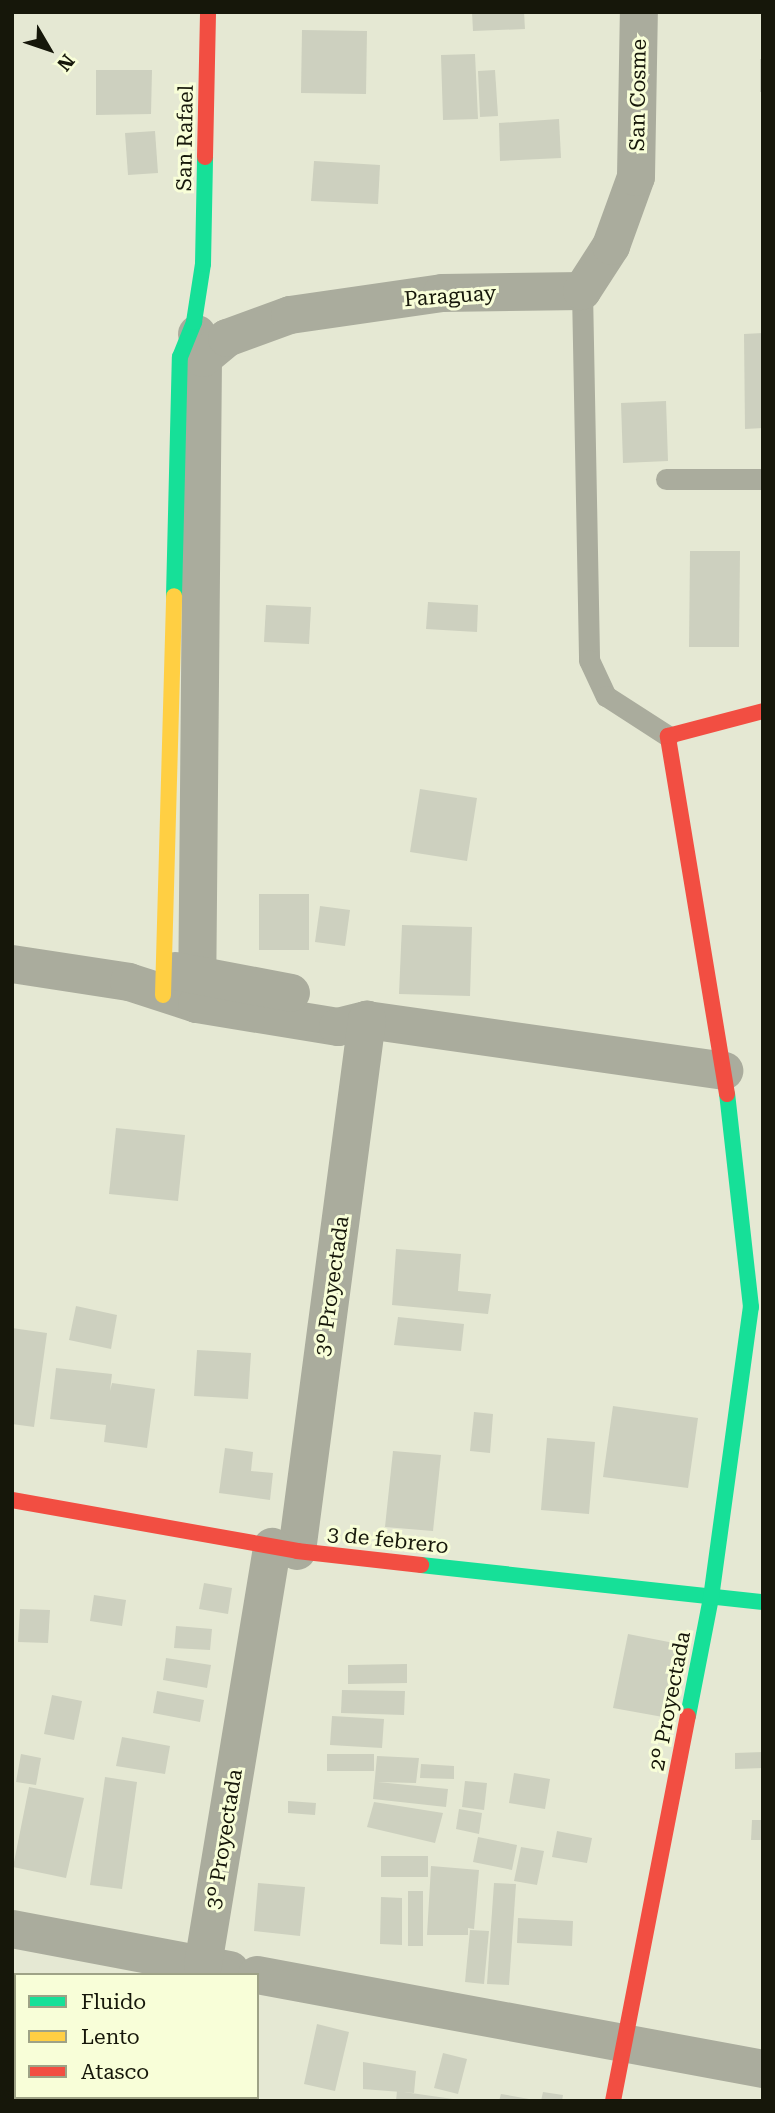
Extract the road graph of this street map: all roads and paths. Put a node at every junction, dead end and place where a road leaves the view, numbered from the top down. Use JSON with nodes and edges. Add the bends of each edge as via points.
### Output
{"nodes":[{"id":1,"x":208,"y":12,"type":"edge"},
{"id":2,"x":639,"y":12,"type":"edge"},
{"id":3,"x":582,"y":291,"type":"junction"},
{"id":4,"x":194,"y":321,"type":"junction"},
{"id":5,"x":203,"y":358,"type":"junction"},
{"id":6,"x":666,"y":479,"type":"dead end"},
{"id":7,"x":763,"y":479,"type":"edge"},
{"id":8,"x":763,"y":711,"type":"edge"},
{"id":9,"x":668,"y":736,"type":"junction"},
{"id":10,"x":12,"y":964,"type":"edge"},
{"id":11,"x":170,"y":985,"type":"junction"},
{"id":12,"x":367,"y":1020,"type":"junction"},
{"id":13,"x":724,"y":1070,"type":"junction"},
{"id":14,"x":754,"y":1255,"type":"edge"},
{"id":15,"x":757,"y":1307,"type":"edge"},
{"id":16,"x":12,"y":1500,"type":"edge"},
{"id":17,"x":285,"y":1549,"type":"junction"},
{"id":18,"x":711,"y":1598,"type":"junction"},
{"id":19,"x":763,"y":1602,"type":"edge"},
{"id":20,"x":12,"y":1929,"type":"edge"},
{"id":21,"x":204,"y":1965,"type":"junction"},
{"id":22,"x":246,"y":1973,"type":"edge"},
{"id":23,"x":259,"y":1975,"type":"edge"},
{"id":24,"x":624,"y":2044,"type":"junction"},
{"id":25,"x":763,"y":2069,"type":"edge"},
{"id":26,"x":613,"y":2101,"type":"edge"}],
"edges":[{"from":1,"to":4,"type":"street","name":"San Rafael","via":[[203,264]]},
{"from":2,"to":3,"type":"street","name":"San Cosme","via":[[636,177],[611,246]]},
{"from":3,"to":5,"type":"street","name":"Paraguay","via":[[442,293],[290,315],[227,338]]},
{"from":3,"to":9,"type":"lane","via":[[589,660],[606,696]]},
{"from":4,"to":5,"type":"street"},
{"from":4,"to":11,"type":"street","name":"San Rafael","via":[[180,357]]},
{"from":5,"to":11,"type":"street"},
{"from":6,"to":7,"type":"lane"},
{"from":8,"to":9,"type":"street"},
{"from":9,"to":13,"type":"street","name":"2º Proyectada"},
{"from":10,"to":11,"type":"street"},
{"from":11,"to":12,"type":"street","via":[[338,1002]]},
{"from":12,"to":13,"type":"street"},
{"from":12,"to":17,"type":"street","name":"3º Proyectada"},
{"from":13,"to":14,"type":"street","name":"2º Proyectada"},
{"from":14,"to":15,"type":"street","name":"2º Proyectada"},
{"from":15,"to":18,"type":"street","name":"2º Proyectada"},
{"from":16,"to":17,"type":"street","name":"3 de febrero"},
{"from":17,"to":18,"type":"street","name":"3 de febrero"},
{"from":17,"to":21,"type":"street","name":"3º Proyectada"},
{"from":18,"to":19,"type":"street","name":"3 de febrero"},
{"from":18,"to":24,"type":"street","name":"2º Proyectada"},
{"from":20,"to":21,"type":"street"},
{"from":21,"to":22,"type":"street"},
{"from":23,"to":24,"type":"street"},
{"from":24,"to":25,"type":"street"},
{"from":24,"to":26,"type":"street","name":"2º Proyectada"}]}
